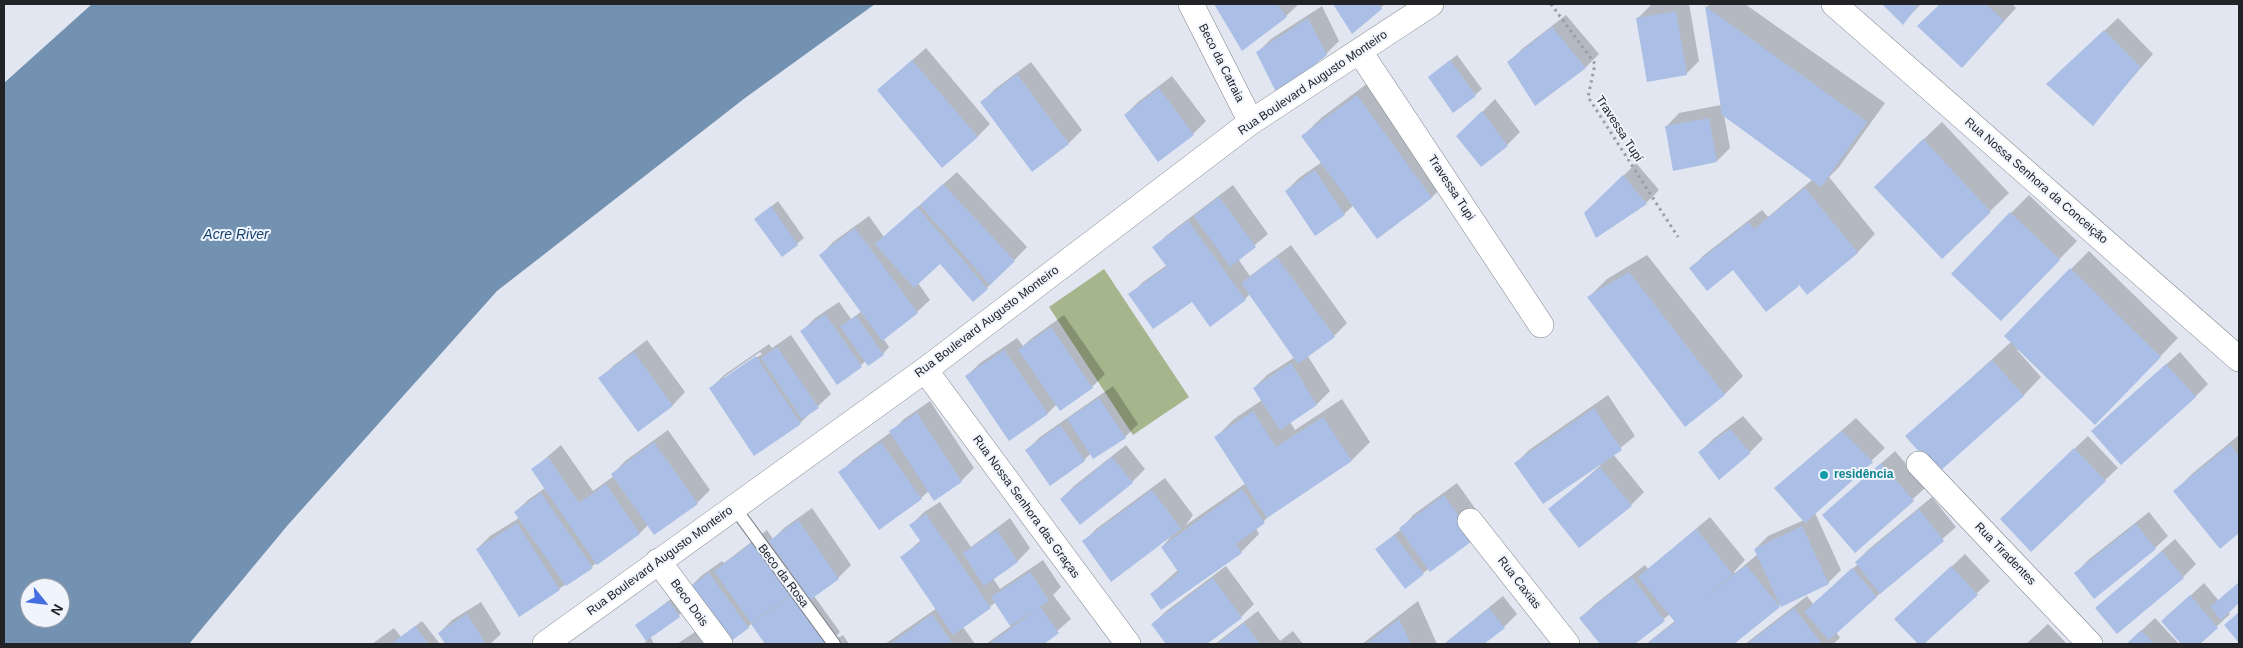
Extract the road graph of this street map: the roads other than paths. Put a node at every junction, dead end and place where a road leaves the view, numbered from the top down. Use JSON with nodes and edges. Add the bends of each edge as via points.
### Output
{"nodes":[{"id":1,"x":1191,"y":4,"type":"edge"},
{"id":2,"x":1431,"y":4,"type":"edge"},
{"id":3,"x":1834,"y":4,"type":"edge"},
{"id":4,"x":1360,"y":52,"type":"junction"},
{"id":5,"x":1251,"y":122,"type":"junction"},
{"id":6,"x":1541,"y":325,"type":"dead end"},
{"id":7,"x":2239,"y":359,"type":"edge"},
{"id":8,"x":925,"y":370,"type":"junction"},
{"id":9,"x":1919,"y":464,"type":"dead end"},
{"id":10,"x":734,"y":507,"type":"junction"},
{"id":11,"x":1470,"y":521,"type":"dead end"},
{"id":12,"x":658,"y":561,"type":"junction"},
{"id":13,"x":545,"y":644,"type":"edge"},
{"id":14,"x":720,"y":644,"type":"edge"},
{"id":15,"x":834,"y":644,"type":"edge"},
{"id":16,"x":1128,"y":644,"type":"edge"},
{"id":17,"x":1567,"y":644,"type":"edge"},
{"id":18,"x":2090,"y":644,"type":"edge"}],
"edges":[{"from":1,"to":5,"type":"street","name":"Beco da Catraia"},
{"from":2,"to":4,"type":"street","name":"Rua Boulevard Augusto Monteiro"},
{"from":3,"to":7,"type":"street","name":"Rua Nossa Senhora da Conceição"},
{"from":4,"to":5,"type":"street","name":"Rua Boulevard Augusto Monteiro"},
{"from":4,"to":6,"type":"street","name":"Travessa Tupi"},
{"from":5,"to":8,"type":"street","name":"Rua Boulevard Augusto Monteiro"},
{"from":8,"to":10,"type":"street","name":"Rua Boulevard Augusto Monteiro"},
{"from":8,"to":16,"type":"street","name":"Rua Nossa Senhora das Graças"},
{"from":9,"to":18,"type":"street","name":"Rua Tiradentes"},
{"from":10,"to":12,"type":"street","name":"Rua Boulevard Augusto Monteiro"},
{"from":10,"to":15,"type":"lane","name":"Beco da Rosa"},
{"from":11,"to":17,"type":"street","name":"Rua Caxias"},
{"from":12,"to":13,"type":"street","name":"Rua Boulevard Augusto Monteiro"},
{"from":12,"to":14,"type":"street","name":"Beco Dois"}]}
